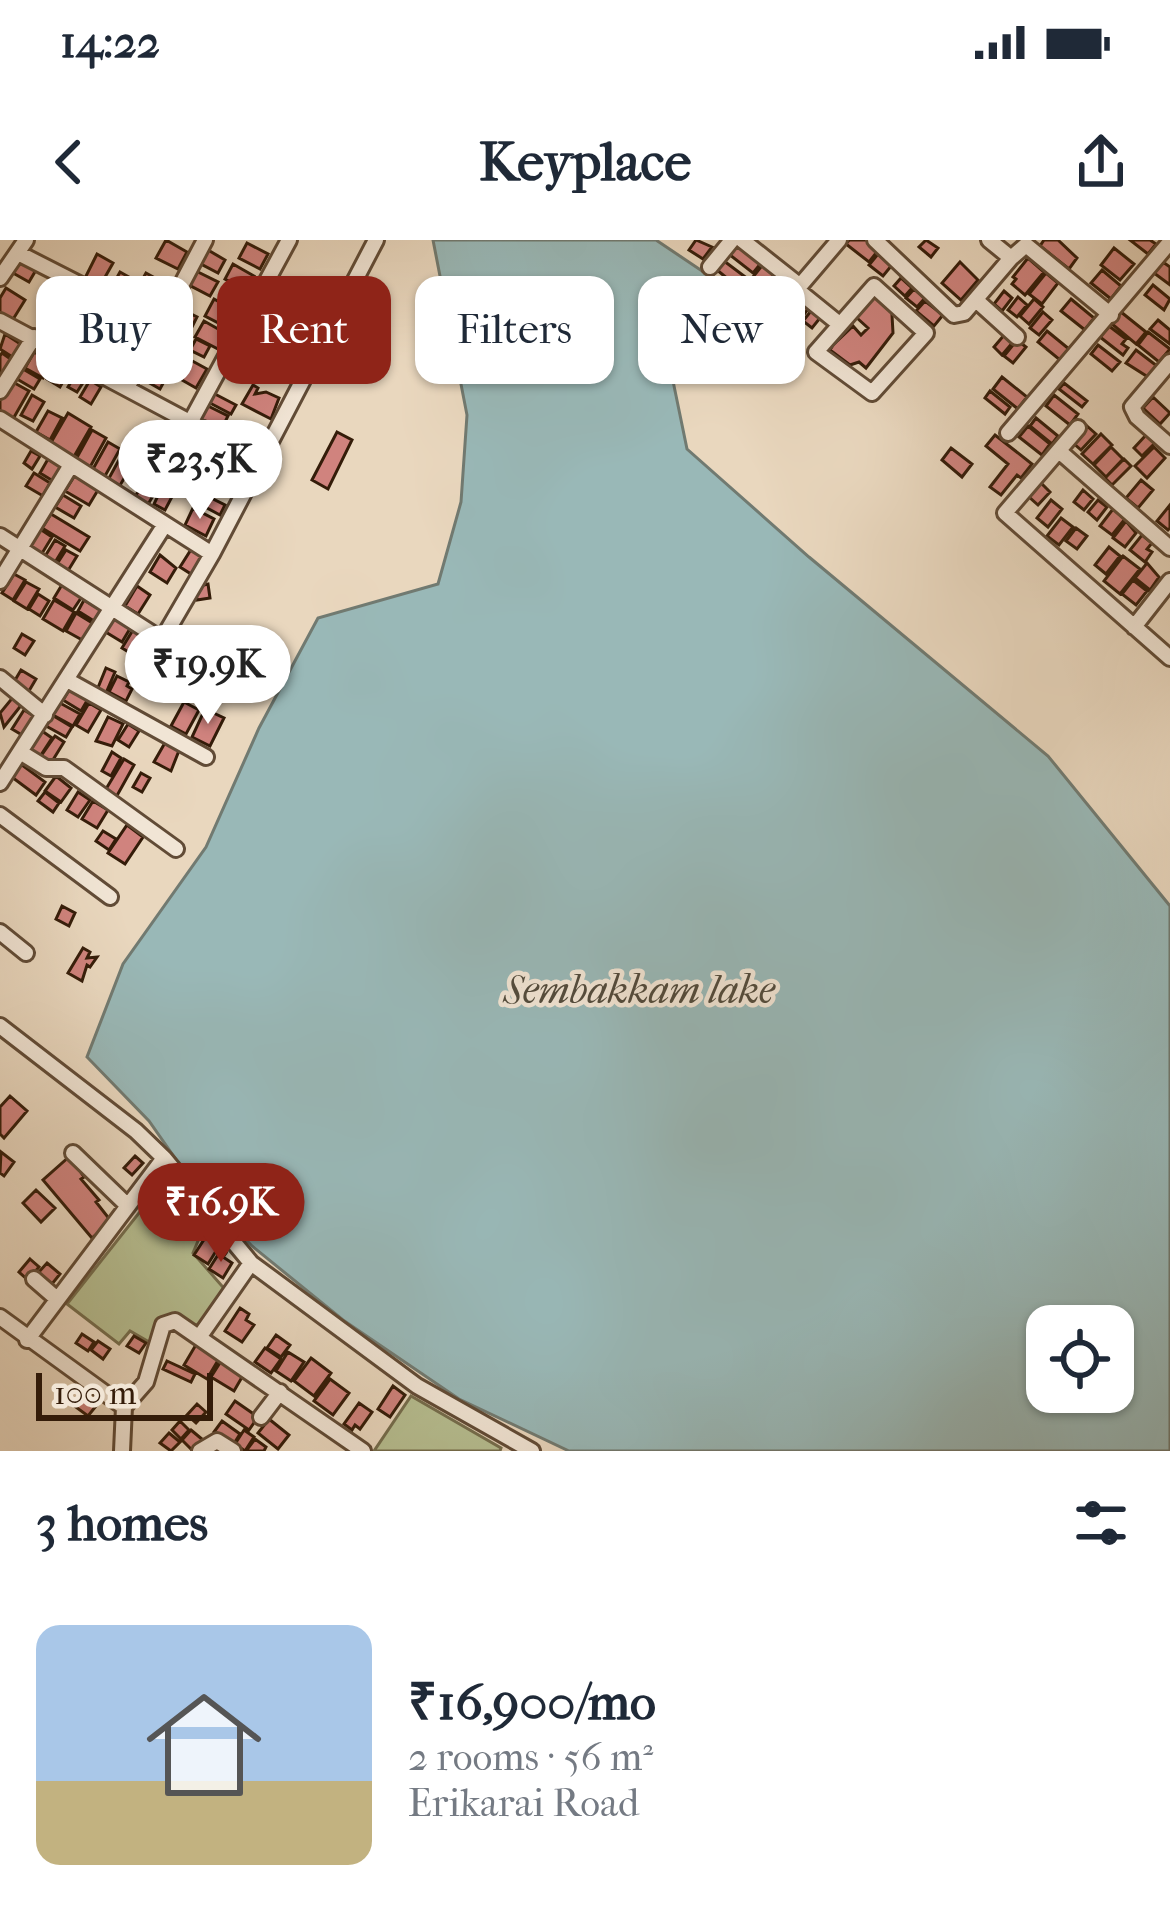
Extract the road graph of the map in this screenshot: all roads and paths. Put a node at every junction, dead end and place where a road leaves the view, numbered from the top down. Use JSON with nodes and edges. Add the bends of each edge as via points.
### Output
{"nodes":[{"id":1,"x":205,"y":240,"type":"edge"},
{"id":2,"x":289,"y":240,"type":"edge"},
{"id":3,"x":376,"y":240,"type":"edge"},
{"id":4,"x":732,"y":240,"type":"edge"},
{"id":5,"x":742,"y":240,"type":"edge"},
{"id":6,"x":839,"y":240,"type":"edge"},
{"id":7,"x":875,"y":240,"type":"edge"},
{"id":8,"x":996,"y":242,"type":"edge"},
{"id":9,"x":1028,"y":242,"type":"edge"},
{"id":10,"x":1170,"y":242,"type":"edge"},
{"id":11,"x":22,"y":246,"type":"edge"},
{"id":12,"x":1011,"y":259,"type":"junction"},
{"id":13,"x":710,"y":267,"type":"dead end"},
{"id":14,"x":72,"y":276,"type":"edge"},
{"id":15,"x":785,"y":276,"type":"edge"},
{"id":16,"x":0,"y":278,"type":"edge"},
{"id":17,"x":805,"y":279,"type":"edge"},
{"id":18,"x":805,"y":293,"type":"edge"},
{"id":19,"x":976,"y":300,"type":"junction"},
{"id":20,"x":1112,"y":315,"type":"junction"},
{"id":21,"x":0,"y":321,"type":"edge"},
{"id":22,"x":838,"y":323,"type":"junction"},
{"id":23,"x":34,"y":337,"type":"junction"},
{"id":24,"x":1017,"y":338,"type":"dead end"},
{"id":25,"x":1170,"y":362,"type":"edge"},
{"id":26,"x":127,"y":388,"type":"junction"},
{"id":27,"x":0,"y":392,"type":"edge"},
{"id":28,"x":0,"y":419,"type":"edge"},
{"id":29,"x":191,"y":421,"type":"junction"},
{"id":30,"x":1078,"y":428,"type":"dead end"},
{"id":31,"x":1008,"y":433,"type":"dead end"},
{"id":32,"x":1170,"y":446,"type":"edge"},
{"id":33,"x":1059,"y":451,"type":"junction"},
{"id":34,"x":260,"y":460,"type":"junction"},
{"id":35,"x":70,"y":465,"type":"junction"},
{"id":36,"x":164,"y":526,"type":"junction"},
{"id":37,"x":0,"y":536,"type":"edge"},
{"id":38,"x":1170,"y":548,"type":"edge"},
{"id":39,"x":20,"y":550,"type":"junction"},
{"id":40,"x":212,"y":554,"type":"junction"},
{"id":41,"x":0,"y":581,"type":"edge"},
{"id":42,"x":1170,"y":581,"type":"edge"},
{"id":43,"x":112,"y":609,"type":"junction"},
{"id":44,"x":1134,"y":627,"type":"junction"},
{"id":45,"x":162,"y":640,"type":"junction"},
{"id":46,"x":1170,"y":658,"type":"edge"},
{"id":47,"x":141,"y":676,"type":"dead end"},
{"id":48,"x":0,"y":678,"type":"edge"},
{"id":49,"x":67,"y":680,"type":"junction"},
{"id":50,"x":45,"y":715,"type":"junction"},
{"id":51,"x":20,"y":752,"type":"junction"},
{"id":52,"x":206,"y":757,"type":"dead end"},
{"id":53,"x":2,"y":776,"type":"edge"},
{"id":54,"x":0,"y":815,"type":"edge"},
{"id":55,"x":176,"y":849,"type":"dead end"},
{"id":56,"x":110,"y":898,"type":"dead end"},
{"id":57,"x":0,"y":932,"type":"edge"},
{"id":58,"x":26,"y":953,"type":"dead end"},
{"id":59,"x":0,"y":1026,"type":"edge"},
{"id":60,"x":73,"y":1154,"type":"dead end"},
{"id":61,"x":164,"y":1158,"type":"junction"},
{"id":62,"x":128,"y":1206,"type":"junction"},
{"id":63,"x":251,"y":1263,"type":"junction"},
{"id":64,"x":34,"y":1280,"type":"dead end"},
{"id":65,"x":57,"y":1299,"type":"junction"},
{"id":66,"x":0,"y":1317,"type":"edge"},
{"id":67,"x":200,"y":1336,"type":"junction"},
{"id":68,"x":27,"y":1340,"type":"junction"},
{"id":69,"x":280,"y":1392,"type":"junction"},
{"id":70,"x":124,"y":1407,"type":"junction"},
{"id":71,"x":261,"y":1418,"type":"dead end"},
{"id":72,"x":508,"y":1446,"type":"edge"},
{"id":73,"x":122,"y":1451,"type":"edge"},
{"id":74,"x":200,"y":1451,"type":"edge"},
{"id":75,"x":233,"y":1451,"type":"edge"},
{"id":76,"x":363,"y":1451,"type":"edge"},
{"id":77,"x":532,"y":1451,"type":"edge"}],
"edges":[{"from":1,"to":26,"type":"street"},
{"from":2,"to":29,"type":"street"},
{"from":3,"to":34,"type":"street"},
{"from":4,"to":13,"type":"street"},
{"from":5,"to":15,"type":"street"},
{"from":6,"to":17,"type":"street"},
{"from":7,"to":19,"type":"street","via":[[947,311],[964,314]]},
{"from":8,"to":12,"type":"street"},
{"from":9,"to":12,"type":"street"},
{"from":9,"to":20,"type":"street"},
{"from":10,"to":20,"type":"street"},
{"from":11,"to":14,"type":"street"},
{"from":11,"to":16,"type":"street"},
{"from":12,"to":19,"type":"street"},
{"from":18,"to":22,"type":"street"},
{"from":19,"to":24,"type":"street"},
{"from":20,"to":31,"type":"street"},
{"from":21,"to":23,"type":"street"},
{"from":22,"to":22,"type":"street","via":[[816,352],[872,393],[926,333],[874,286]]},
{"from":23,"to":26,"type":"street"},
{"from":23,"to":27,"type":"street"},
{"from":25,"to":32,"type":"street","via":[[1132,407]]},
{"from":26,"to":29,"type":"street"},
{"from":28,"to":35,"type":"street"},
{"from":29,"to":34,"type":"street"},
{"from":30,"to":33,"type":"street"},
{"from":33,"to":38,"type":"street"},
{"from":33,"to":44,"type":"street","via":[[1004,513]]},
{"from":34,"to":40,"type":"street"},
{"from":35,"to":36,"type":"street"},
{"from":35,"to":39,"type":"street"},
{"from":36,"to":40,"type":"street"},
{"from":36,"to":43,"type":"street"},
{"from":37,"to":39,"type":"street"},
{"from":39,"to":41,"type":"street"},
{"from":39,"to":43,"type":"street"},
{"from":40,"to":45,"type":"street"},
{"from":42,"to":44,"type":"street"},
{"from":43,"to":45,"type":"street"},
{"from":43,"to":49,"type":"street"},
{"from":44,"to":46,"type":"street"},
{"from":45,"to":47,"type":"street"},
{"from":48,"to":50,"type":"street"},
{"from":49,"to":50,"type":"street"},
{"from":49,"to":52,"type":"street"},
{"from":50,"to":51,"type":"street"},
{"from":51,"to":53,"type":"street"},
{"from":51,"to":55,"type":"street","via":[[46,768],[64,768]]},
{"from":54,"to":56,"type":"street"},
{"from":57,"to":58,"type":"street"},
{"from":59,"to":61,"type":"street"},
{"from":60,"to":62,"type":"street"},
{"from":61,"to":62,"type":"street"},
{"from":61,"to":63,"type":"street"},
{"from":62,"to":65,"type":"street"},
{"from":63,"to":67,"type":"street"},
{"from":63,"to":72,"type":"street"},
{"from":64,"to":65,"type":"street"},
{"from":65,"to":68,"type":"street"},
{"from":66,"to":68,"type":"street"},
{"from":67,"to":69,"type":"street"},
{"from":67,"to":70,"type":"street","via":[[175,1321],[163,1325],[146,1382]]},
{"from":68,"to":70,"type":"street"},
{"from":69,"to":71,"type":"street"},
{"from":69,"to":76,"type":"street"},
{"from":70,"to":73,"type":"street"},
{"from":72,"to":77,"type":"street"},
{"from":74,"to":75,"type":"street","via":[[218,1442]]}]}
